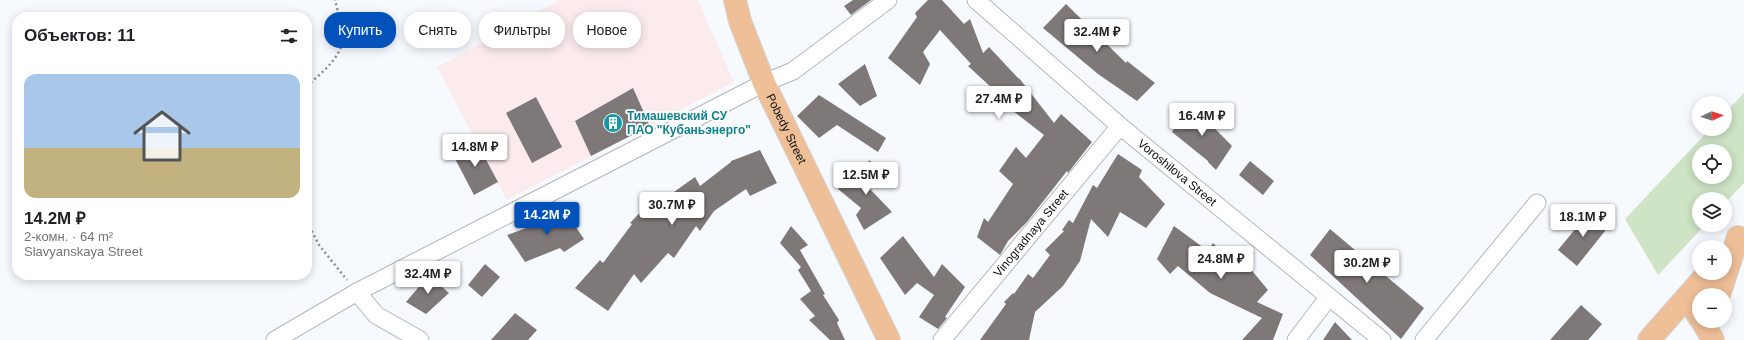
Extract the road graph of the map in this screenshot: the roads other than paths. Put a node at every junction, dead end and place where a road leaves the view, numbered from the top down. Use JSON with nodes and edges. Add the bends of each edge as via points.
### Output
{"nodes":[{"id":1,"x":735,"y":0,"type":"edge"},
{"id":2,"x":888,"y":0,"type":"edge"},
{"id":3,"x":976,"y":0,"type":"edge"},
{"id":4,"x":764,"y":83,"type":"junction"},
{"id":5,"x":1120,"y":126,"type":"junction"},
{"id":6,"x":1537,"y":203,"type":"dead end"},
{"id":7,"x":1736,"y":240,"type":"edge"},
{"id":8,"x":1702,"y":280,"type":"edge"},
{"id":9,"x":1721,"y":288,"type":"edge"},
{"id":10,"x":357,"y":292,"type":"junction"},
{"id":11,"x":1687,"y":297,"type":"junction"},
{"id":12,"x":1328,"y":298,"type":"junction"},
{"id":13,"x":1692,"y":305,"type":"edge"},
{"id":14,"x":1706,"y":328,"type":"edge"},
{"id":15,"x":1720,"y":328,"type":"edge"},
{"id":16,"x":276,"y":340,"type":"edge"},
{"id":17,"x":420,"y":340,"type":"edge"},
{"id":18,"x":889,"y":340,"type":"edge"},
{"id":19,"x":942,"y":340,"type":"edge"},
{"id":20,"x":1296,"y":340,"type":"edge"},
{"id":21,"x":1382,"y":340,"type":"edge"},
{"id":22,"x":1424,"y":340,"type":"edge"},
{"id":23,"x":1649,"y":340,"type":"edge"},
{"id":24,"x":1714,"y":340,"type":"edge"},
{"id":25,"x":1723,"y":340,"type":"edge"}],
"edges":[{"from":1,"to":4,"type":"main road","name":"Pobedy Street"},
{"from":2,"to":4,"type":"street","via":[[793,71]]},
{"from":3,"to":5,"type":"street","name":"Voroshilova Street"},
{"from":4,"to":10,"type":"street"},
{"from":4,"to":18,"type":"main road","name":"Pobedy Street"},
{"from":5,"to":12,"type":"street","name":"Voroshilova Street"},
{"from":5,"to":19,"type":"street","name":"Vinogradnaya Street"},
{"from":6,"to":22,"type":"street"},
{"from":7,"to":9,"type":"main road"},
{"from":8,"to":11,"type":"main road"},
{"from":10,"to":16,"type":"street"},
{"from":10,"to":17,"type":"street","via":[[376,315]]},
{"from":11,"to":13,"type":"main road"},
{"from":11,"to":23,"type":"main road"},
{"from":12,"to":20,"type":"street"},
{"from":12,"to":21,"type":"street","name":"Voroshilova Street"},
{"from":14,"to":24,"type":"main road"},
{"from":15,"to":25,"type":"main road"}]}
